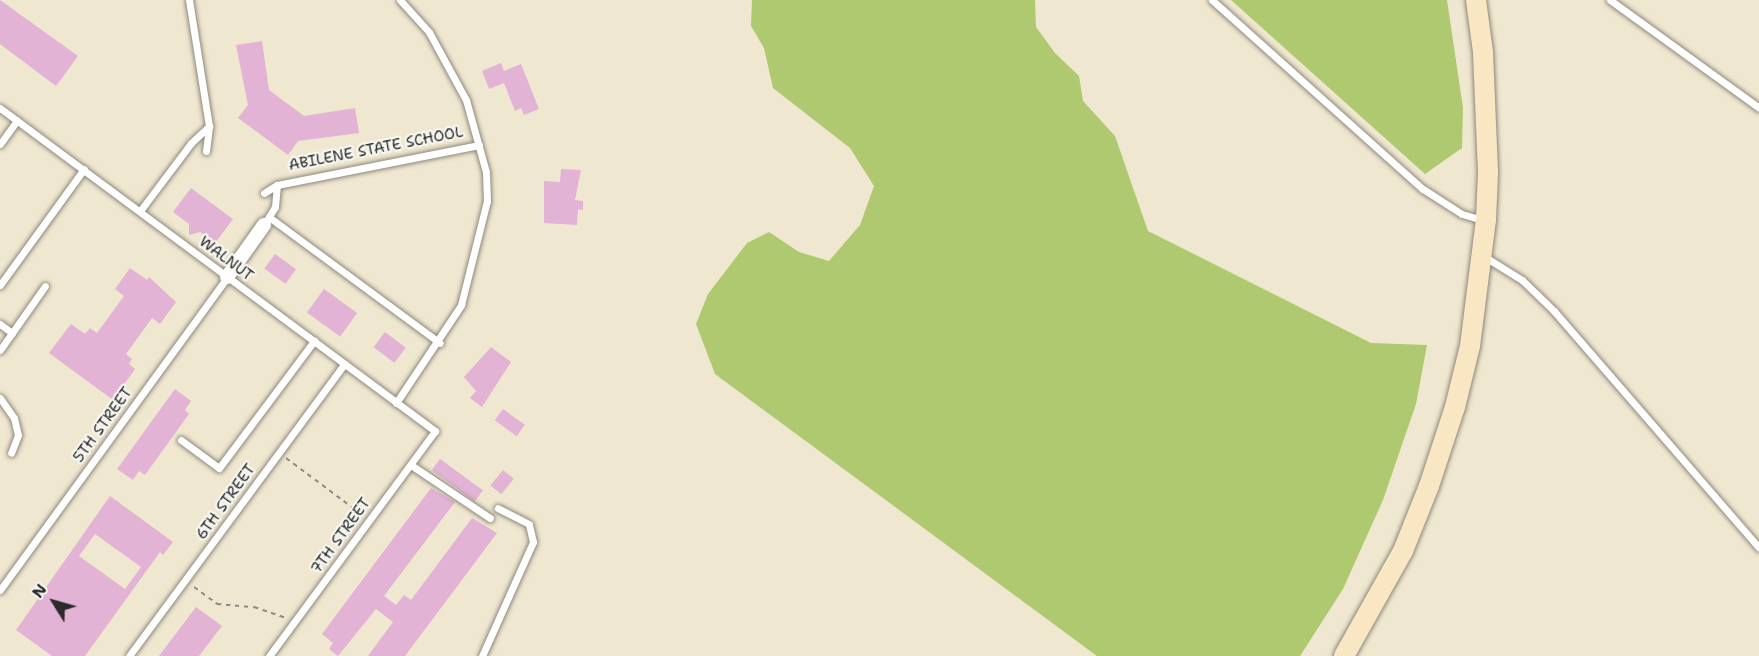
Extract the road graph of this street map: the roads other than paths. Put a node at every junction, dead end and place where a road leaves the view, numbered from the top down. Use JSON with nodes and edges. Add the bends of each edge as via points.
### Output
{"nodes":[{"id":1,"x":189,"y":0,"type":"edge"},
{"id":2,"x":400,"y":0,"type":"edge"},
{"id":3,"x":1212,"y":0,"type":"edge"},
{"id":4,"x":1476,"y":0,"type":"edge"},
{"id":5,"x":1610,"y":0,"type":"edge"},
{"id":6,"x":0,"y":108,"type":"edge"},
{"id":7,"x":1759,"y":108,"type":"edge"},
{"id":8,"x":17,"y":121,"type":"junction"},
{"id":9,"x":209,"y":126,"type":"junction"},
{"id":10,"x":0,"y":144,"type":"edge"},
{"id":11,"x":479,"y":145,"type":"junction"},
{"id":12,"x":206,"y":151,"type":"dead end"},
{"id":13,"x":84,"y":169,"type":"junction"},
{"id":14,"x":277,"y":185,"type":"junction"},
{"id":15,"x":264,"y":193,"type":"dead end"},
{"id":16,"x":140,"y":211,"type":"junction"},
{"id":17,"x":1486,"y":220,"type":"junction"},
{"id":18,"x":267,"y":221,"type":"junction"},
{"id":19,"x":1482,"y":256,"type":"junction"},
{"id":20,"x":227,"y":277,"type":"junction"},
{"id":21,"x":0,"y":285,"type":"edge"},
{"id":22,"x":45,"y":286,"type":"dead end"},
{"id":23,"x":0,"y":324,"type":"edge"},
{"id":24,"x":12,"y":333,"type":"junction"},
{"id":25,"x":314,"y":341,"type":"junction"},
{"id":26,"x":440,"y":343,"type":"junction"},
{"id":27,"x":0,"y":350,"type":"edge"},
{"id":28,"x":344,"y":364,"type":"junction"},
{"id":29,"x":0,"y":398,"type":"edge"},
{"id":30,"x":396,"y":403,"type":"junction"},
{"id":31,"x":435,"y":431,"type":"joint"},
{"id":32,"x":181,"y":440,"type":"dead end"},
{"id":33,"x":11,"y":453,"type":"dead end"},
{"id":34,"x":411,"y":465,"type":"junction"},
{"id":35,"x":498,"y":508,"type":"dead end"},
{"id":36,"x":490,"y":518,"type":"dead end"},
{"id":37,"x":1759,"y":548,"type":"edge"},
{"id":38,"x":1,"y":587,"type":"edge"},
{"id":39,"x":129,"y":656,"type":"edge"},
{"id":40,"x":269,"y":656,"type":"edge"},
{"id":41,"x":482,"y":656,"type":"edge"},
{"id":42,"x":1344,"y":656,"type":"edge"}],
"edges":[{"from":1,"to":9,"type":"lane"},
{"from":2,"to":11,"type":"lane","name":"ABILENE STATE SCHOOL","via":[[450,64]]},
{"from":3,"to":17,"type":"lane","via":[[1423,189],[1462,214]]},
{"from":4,"to":17,"type":"main road","via":[[1487,116]]},
{"from":5,"to":7,"type":"lane"},
{"from":6,"to":8,"type":"lane","name":"WALNUT"},
{"from":8,"to":10,"type":"lane"},
{"from":8,"to":13,"type":"lane","name":"WALNUT"},
{"from":9,"to":12,"type":"lane"},
{"from":9,"to":16,"type":"lane","via":[[191,143]]},
{"from":11,"to":14,"type":"lane","name":"ABILENE STATE SCHOOL"},
{"from":11,"to":26,"type":"lane","name":"ABILENE STATE SCHOOL","via":[[486,172],[485,212],[461,305]]},
{"from":13,"to":16,"type":"lane","name":"WALNUT"},
{"from":13,"to":21,"type":"lane"},
{"from":14,"to":15,"type":"lane"},
{"from":14,"to":18,"type":"lane","name":"ABILENE STATE SCHOOL","via":[[276,202]]},
{"from":16,"to":20,"type":"lane","name":"WALNUT"},
{"from":17,"to":19,"type":"main road"},
{"from":18,"to":20,"type":"street","name":"ABILENE STATE SCHOOL"},
{"from":18,"to":26,"type":"lane"},
{"from":19,"to":37,"type":"lane","via":[[1522,280],[1554,311]]},
{"from":19,"to":42,"type":"main road","via":[[1470,346],[1429,486],[1403,551]]},
{"from":20,"to":25,"type":"lane","name":"WALNUT"},
{"from":20,"to":38,"type":"lane","name":"5TH STREET"},
{"from":22,"to":24,"type":"lane"},
{"from":23,"to":24,"type":"lane"},
{"from":24,"to":27,"type":"lane"},
{"from":25,"to":28,"type":"lane","name":"WALNUT"},
{"from":25,"to":32,"type":"lane","via":[[219,468]]},
{"from":26,"to":30,"type":"lane","name":"ABILENE STATE SCHOOL"},
{"from":28,"to":30,"type":"lane","name":"WALNUT"},
{"from":28,"to":39,"type":"lane","name":"6TH STREET"},
{"from":29,"to":33,"type":"lane","via":[[14,418],[18,435]]},
{"from":30,"to":31,"type":"lane","name":"WALNUT"},
{"from":31,"to":34,"type":"lane","name":"7TH STREET"},
{"from":34,"to":36,"type":"lane"},
{"from":34,"to":40,"type":"lane","name":"7TH STREET"},
{"from":35,"to":41,"type":"lane","via":[[529,525],[533,542]]}]}
